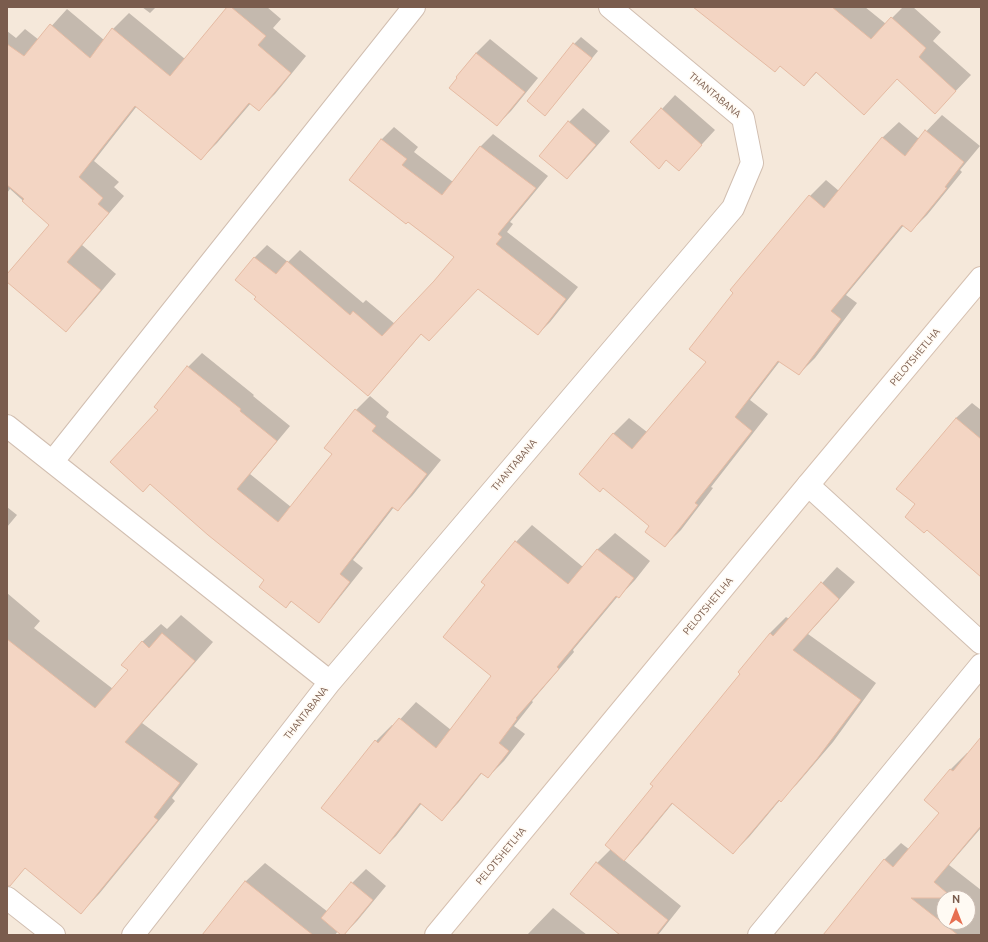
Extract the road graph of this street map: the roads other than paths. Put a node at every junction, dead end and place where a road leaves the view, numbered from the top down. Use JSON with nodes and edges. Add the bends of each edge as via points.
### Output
{"nodes":[{"id":1,"x":414,"y":7,"type":"edge"},
{"id":2,"x":610,"y":7,"type":"edge"},
{"id":3,"x":981,"y":278,"type":"edge"},
{"id":4,"x":7,"y":426,"type":"edge"},
{"id":5,"x":53,"y":461,"type":"junction"},
{"id":6,"x":808,"y":485,"type":"junction"},
{"id":7,"x":981,"y":643,"type":"edge"},
{"id":8,"x":981,"y":665,"type":"edge"},
{"id":9,"x":330,"y":682,"type":"junction"},
{"id":10,"x":7,"y":898,"type":"edge"},
{"id":11,"x":54,"y":935,"type":"edge"},
{"id":12,"x":133,"y":935,"type":"edge"},
{"id":13,"x":436,"y":935,"type":"edge"},
{"id":14,"x":759,"y":935,"type":"edge"}],
"edges":[{"from":1,"to":5,"type":"street"},
{"from":2,"to":9,"type":"street","name":"THANTABANA","via":[[743,118],[752,163],[733,208]]},
{"from":3,"to":6,"type":"street","name":"PELOTSHETLHA"},
{"from":4,"to":5,"type":"street"},
{"from":5,"to":9,"type":"street"},
{"from":6,"to":7,"type":"street"},
{"from":6,"to":13,"type":"street","name":"PELOTSHETLHA"},
{"from":8,"to":14,"type":"street"},
{"from":9,"to":12,"type":"street","name":"THANTABANA"},
{"from":10,"to":11,"type":"street"}]}
